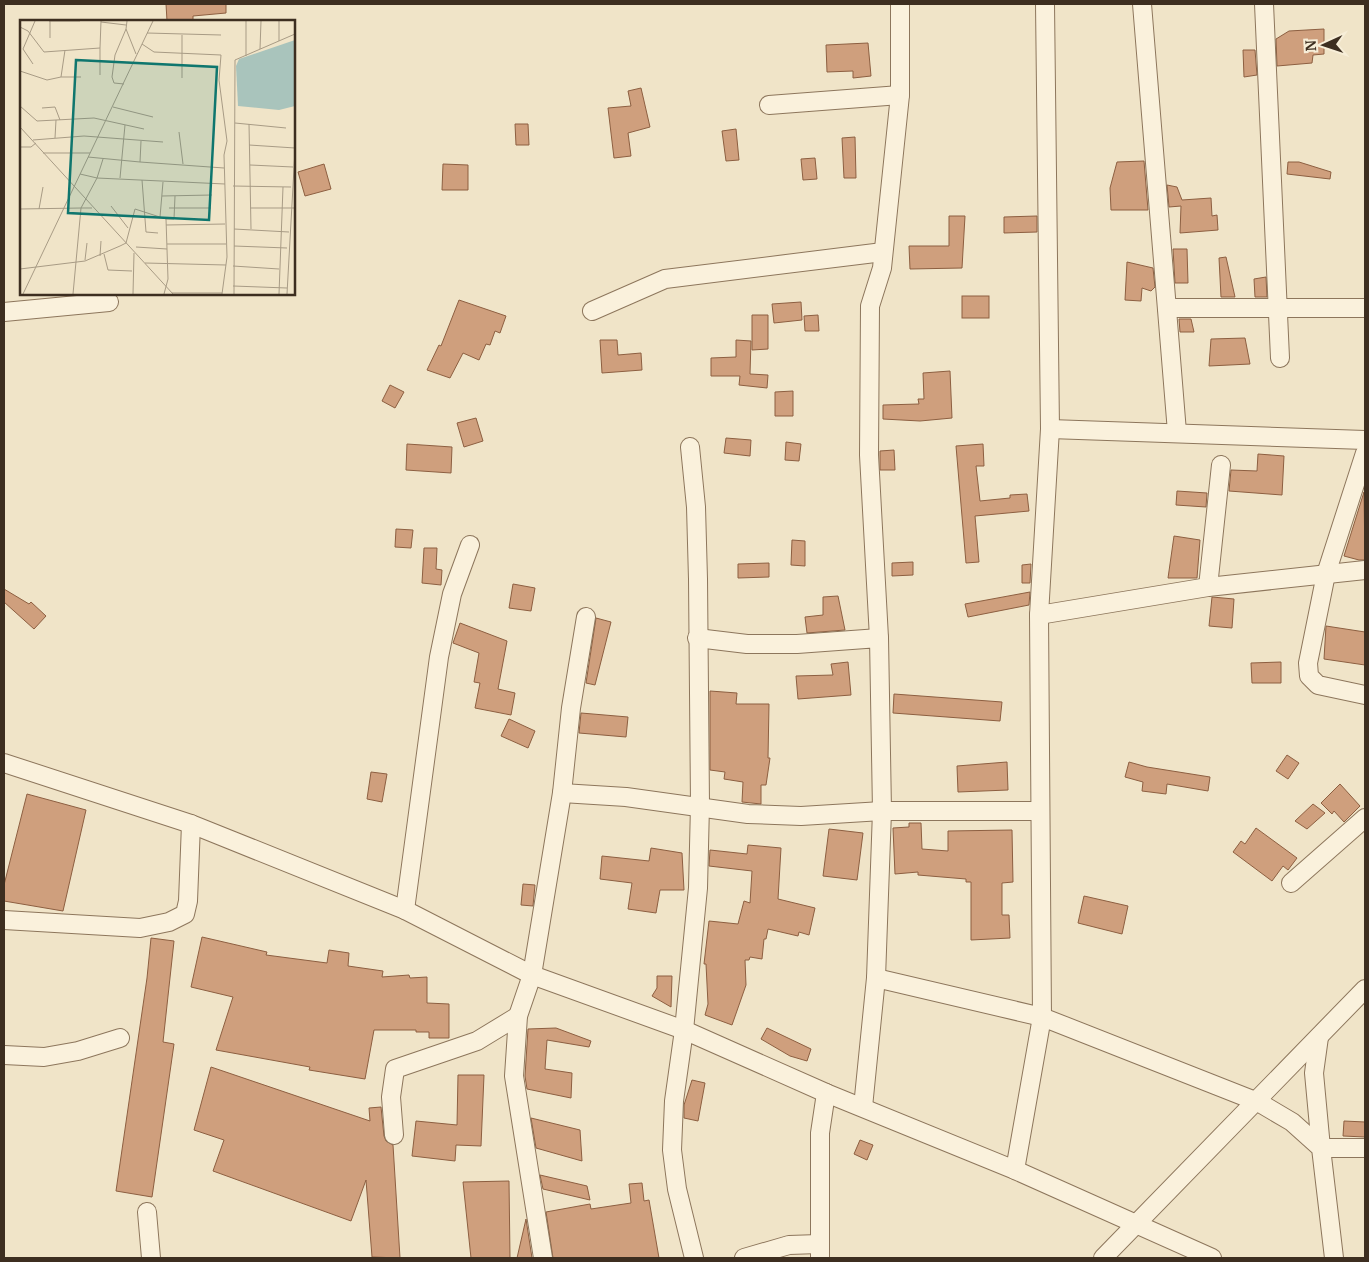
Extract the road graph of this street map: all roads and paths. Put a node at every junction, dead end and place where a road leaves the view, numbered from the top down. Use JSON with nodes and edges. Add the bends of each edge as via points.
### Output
{"nodes":[{"id":1,"x":900,"y":4,"type":"edge"},
{"id":2,"x":1045,"y":4,"type":"edge"},
{"id":3,"x":1142,"y":4,"type":"edge"},
{"id":4,"x":1264,"y":4,"type":"edge"},
{"id":5,"x":900,"y":95,"type":"junction"},
{"id":6,"x":769,"y":105,"type":"dead end"},
{"id":7,"x":883,"y":252,"type":"junction"},
{"id":8,"x":109,"y":302,"type":"dead end"},
{"id":9,"x":1277,"y":307,"type":"junction"},
{"id":10,"x":1167,"y":308,"type":"junction"},
{"id":11,"x":1365,"y":308,"type":"edge"},
{"id":12,"x":592,"y":311,"type":"dead end"},
{"id":13,"x":4,"y":312,"type":"edge"},
{"id":14,"x":1280,"y":358,"type":"dead end"},
{"id":15,"x":1050,"y":429,"type":"junction"},
{"id":16,"x":1177,"y":432,"type":"junction"},
{"id":17,"x":1365,"y":440,"type":"edge"},
{"id":18,"x":690,"y":447,"type":"dead end"},
{"id":19,"x":1365,"y":453,"type":"edge"},
{"id":20,"x":1221,"y":465,"type":"dead end"},
{"id":21,"x":470,"y":545,"type":"dead end"},
{"id":22,"x":1365,"y":570,"type":"edge"},
{"id":23,"x":1326,"y":574,"type":"junction"},
{"id":24,"x":1208,"y":587,"type":"junction"},
{"id":25,"x":1039,"y":615,"type":"junction"},
{"id":26,"x":586,"y":617,"type":"dead end"},
{"id":27,"x":697,"y":638,"type":"junction"},
{"id":28,"x":879,"y":638,"type":"junction"},
{"id":29,"x":1365,"y":694,"type":"edge"},
{"id":30,"x":4,"y":763,"type":"edge"},
{"id":31,"x":562,"y":793,"type":"junction"},
{"id":32,"x":700,"y":806,"type":"junction"},
{"id":33,"x":882,"y":811,"type":"junction"},
{"id":34,"x":1040,"y":811,"type":"junction"},
{"id":35,"x":1365,"y":818,"type":"edge"},
{"id":36,"x":191,"y":824,"type":"junction"},
{"id":37,"x":1291,"y":883,"type":"dead end"},
{"id":38,"x":406,"y":910,"type":"junction"},
{"id":39,"x":4,"y":920,"type":"edge"},
{"id":40,"x":532,"y":975,"type":"junction"},
{"id":41,"x":876,"y":978,"type":"junction"},
{"id":42,"x":1365,"y":989,"type":"edge"},
{"id":43,"x":518,"y":1016,"type":"junction"},
{"id":44,"x":1042,"y":1017,"type":"junction"},
{"id":45,"x":684,"y":1030,"type":"junction"},
{"id":46,"x":1319,"y":1037,"type":"junction"},
{"id":47,"x":120,"y":1038,"type":"dead end"},
{"id":48,"x":4,"y":1055,"type":"edge"},
{"id":49,"x":826,"y":1093,"type":"junction"},
{"id":50,"x":1258,"y":1102,"type":"junction"},
{"id":51,"x":863,"y":1108,"type":"junction"},
{"id":52,"x":394,"y":1135,"type":"dead end"},
{"id":53,"x":1321,"y":1148,"type":"junction"},
{"id":54,"x":1365,"y":1148,"type":"edge"},
{"id":55,"x":1015,"y":1170,"type":"junction"},
{"id":56,"x":148,"y":1212,"type":"dead end"},
{"id":57,"x":1136,"y":1225,"type":"junction"},
{"id":58,"x":819,"y":1251,"type":"edge"},
{"id":59,"x":151,"y":1258,"type":"edge"},
{"id":60,"x":543,"y":1258,"type":"edge"},
{"id":61,"x":694,"y":1258,"type":"edge"},
{"id":62,"x":744,"y":1258,"type":"edge"},
{"id":63,"x":1103,"y":1258,"type":"edge"},
{"id":64,"x":1212,"y":1258,"type":"edge"},
{"id":65,"x":1334,"y":1258,"type":"edge"}],
"edges":[{"from":1,"to":5,"type":"street"},
{"from":2,"to":15,"type":"street"},
{"from":3,"to":10,"type":"street"},
{"from":4,"to":9,"type":"street"},
{"from":5,"to":6,"type":"street"},
{"from":5,"to":7,"type":"street"},
{"from":7,"to":12,"type":"street","via":[[665,279]]},
{"from":7,"to":28,"type":"street","via":[[882,268],[870,306],[869,455]]},
{"from":8,"to":13,"type":"street"},
{"from":9,"to":10,"type":"street"},
{"from":9,"to":11,"type":"street"},
{"from":9,"to":14,"type":"street"},
{"from":10,"to":16,"type":"street"},
{"from":15,"to":16,"type":"street"},
{"from":15,"to":25,"type":"street"},
{"from":16,"to":17,"type":"street"},
{"from":18,"to":27,"type":"street","via":[[696,507]]},
{"from":19,"to":23,"type":"street"},
{"from":20,"to":24,"type":"street"},
{"from":21,"to":38,"type":"street","via":[[452,594],[439,657]]},
{"from":22,"to":23,"type":"street"},
{"from":23,"to":24,"type":"street"},
{"from":23,"to":29,"type":"street","via":[[1308,663],[1309,676],[1318,685]]},
{"from":24,"to":25,"type":"street"},
{"from":25,"to":34,"type":"street"},
{"from":26,"to":31,"type":"street","via":[[571,708]]},
{"from":27,"to":28,"type":"street","via":[[747,644]]},
{"from":27,"to":32,"type":"street"},
{"from":28,"to":33,"type":"street"},
{"from":30,"to":36,"type":"street"},
{"from":31,"to":32,"type":"street"},
{"from":31,"to":40,"type":"street"},
{"from":32,"to":33,"type":"street","via":[[748,814],[801,816]]},
{"from":32,"to":45,"type":"street","via":[[698,888]]},
{"from":33,"to":34,"type":"street"},
{"from":33,"to":41,"type":"street"},
{"from":34,"to":44,"type":"street"},
{"from":35,"to":37,"type":"street"},
{"from":36,"to":38,"type":"street"},
{"from":36,"to":39,"type":"street","via":[[185,914],[169,922],[140,928]]},
{"from":38,"to":40,"type":"street"},
{"from":40,"to":43,"type":"street"},
{"from":40,"to":45,"type":"street"},
{"from":41,"to":44,"type":"street"},
{"from":41,"to":51,"type":"street"},
{"from":42,"to":46,"type":"street"},
{"from":43,"to":52,"type":"street","via":[[477,1042],[395,1069],[391,1097]]},
{"from":43,"to":60,"type":"street","via":[[514,1076]]},
{"from":44,"to":50,"type":"street"},
{"from":44,"to":55,"type":"street"},
{"from":45,"to":49,"type":"street"},
{"from":45,"to":61,"type":"street","via":[[674,1101],[672,1150]]},
{"from":46,"to":50,"type":"street"},
{"from":46,"to":53,"type":"street","via":[[1314,1073]]},
{"from":47,"to":48,"type":"street","via":[[78,1051],[44,1056]]},
{"from":49,"to":51,"type":"street"},
{"from":49,"to":58,"type":"street","via":[[820,1133]]},
{"from":50,"to":53,"type":"street","via":[[1292,1122]]},
{"from":50,"to":57,"type":"street"},
{"from":51,"to":55,"type":"street"},
{"from":53,"to":54,"type":"street"},
{"from":53,"to":65,"type":"street"},
{"from":55,"to":57,"type":"street"},
{"from":56,"to":59,"type":"street"},
{"from":57,"to":63,"type":"street"},
{"from":57,"to":64,"type":"street"},
{"from":58,"to":62,"type":"street","via":[[789,1244]]}]}
